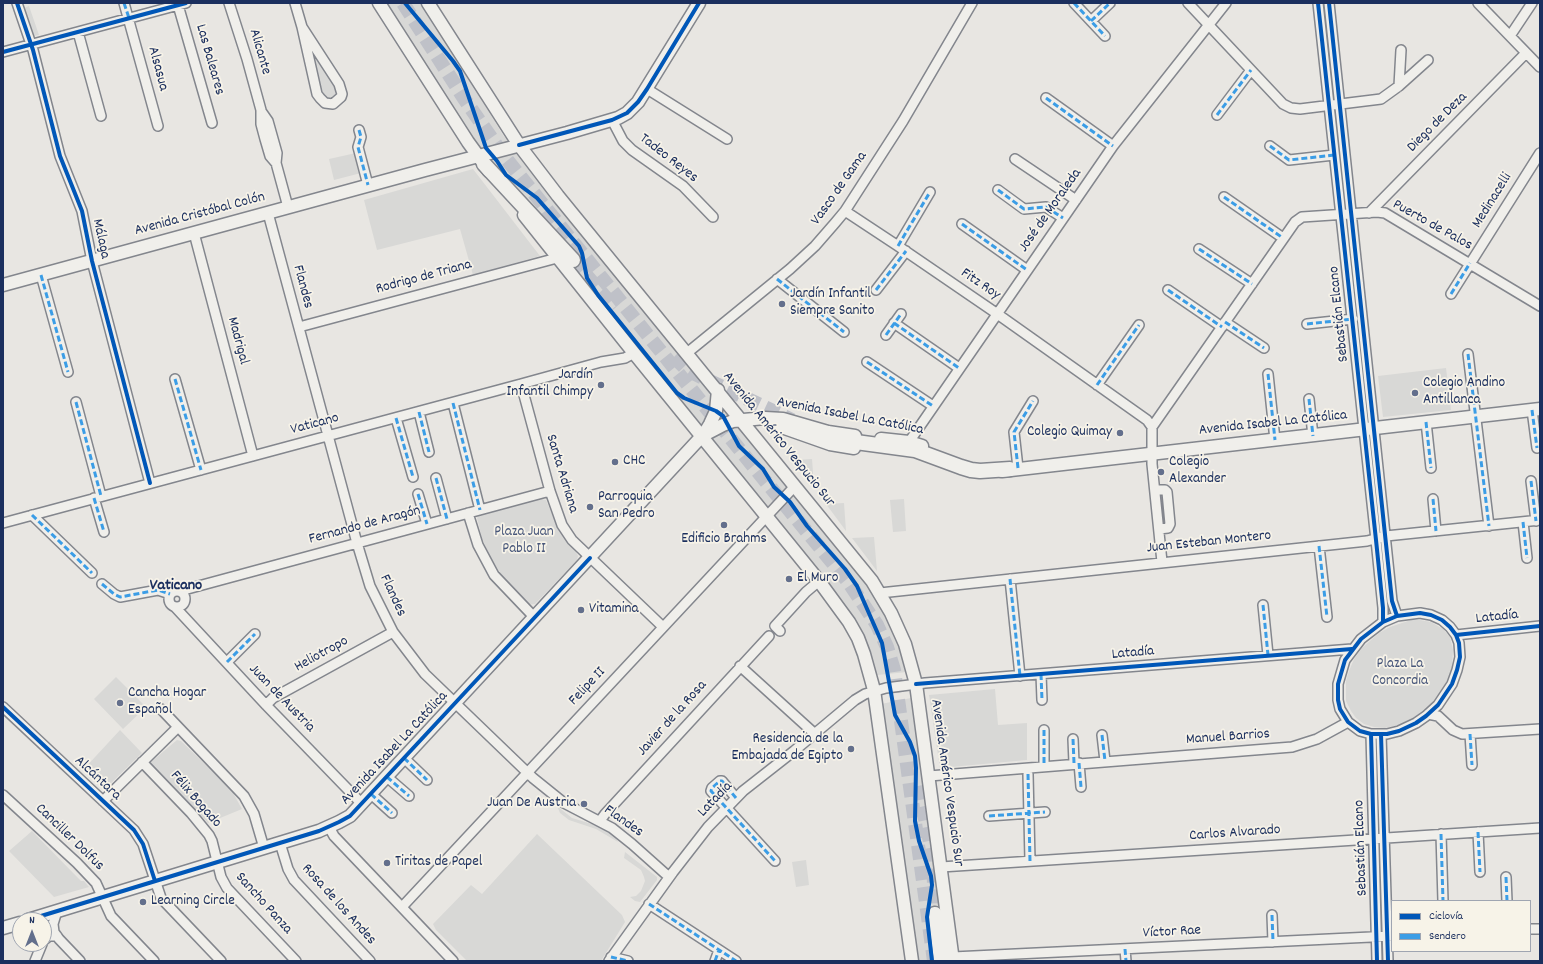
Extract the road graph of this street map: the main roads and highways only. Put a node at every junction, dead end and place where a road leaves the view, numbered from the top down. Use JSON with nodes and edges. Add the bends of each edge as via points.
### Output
{"nodes":[{"id":1,"x":379,"y":3,"type":"edge"},
{"id":2,"x":428,"y":3,"type":"edge"},
{"id":3,"x":699,"y":3,"type":"edge"},
{"id":4,"x":519,"y":145,"type":"junction"},
{"id":5,"x":481,"y":160,"type":"junction"},
{"id":6,"x":573,"y":260,"type":"tunnel mouth"},
{"id":7,"x":3,"y":285,"type":"edge"},
{"id":8,"x":718,"y":390,"type":"junction"},
{"id":9,"x":1536,"y":410,"type":"edge"},
{"id":10,"x":754,"y":418,"type":"junction"},
{"id":11,"x":741,"y":420,"type":"junction"},
{"id":12,"x":702,"y":436,"type":"junction"},
{"id":13,"x":841,"y":440,"type":"dead end"},
{"id":14,"x":1014,"y":469,"type":"junction"},
{"id":15,"x":52,"y":913,"type":"edge"},
{"id":16,"x":935,"y":914,"type":"tunnel mouth"},
{"id":17,"x":949,"y":960,"type":"edge"},
{"id":18,"x":912,"y":961,"type":"edge"}],
"edges":[{"from":1,"to":5,"type":"main road"},
{"from":2,"to":4,"type":"main road","name":"Avenida Américo Vespucio Sur"},
{"from":3,"to":4,"type":"main road","name":"Avenida Cristóbal Colón","via":[[647,89],[627,113],[612,120]]},
{"from":4,"to":5,"type":"main road","name":"Avenida Cristóbal Colón"},
{"from":4,"to":8,"type":"main road","name":"Avenida Américo Vespucio Sur"},
{"from":5,"to":6,"type":"highway"},
{"from":5,"to":7,"type":"main road","name":"Avenida Cristóbal Colón","via":[[368,186]]},
{"from":5,"to":12,"type":"main road"},
{"from":8,"to":11,"type":"main road","name":"Avenida Américo Vespucio Sur"},
{"from":8,"to":12,"type":"main road","via":[[714,417]]},
{"from":9,"to":14,"type":"main road","name":"Avenida Isabel La Católica"},
{"from":10,"to":11,"type":"main road","name":"Avenida Isabel La Católica"},
{"from":10,"to":14,"type":"main road","name":"Avenida Isabel La Católica","via":[[782,419],[828,432],[909,442],[970,466]]},
{"from":10,"to":14,"type":"main road","name":"Avenida Isabel La Católica","via":[[830,444],[903,453],[956,471],[979,474]]},
{"from":11,"to":12,"type":"main road","name":"Avenida Isabel La Católica","via":[[723,425]]},
{"from":11,"to":17,"type":"main road","name":"Avenida Américo Vespucio Sur","via":[[872,581],[898,626],[905,644],[916,684],[929,776],[941,866]]},
{"from":12,"to":15,"type":"main road","name":"Avenida Isabel La Católica","via":[[350,816],[329,827],[280,843]]},
{"from":12,"to":18,"type":"main road","via":[[819,581],[858,638],[874,690]]},
{"from":13,"to":14,"type":"highway","via":[[915,450],[971,470]]},
{"from":16,"to":17,"type":"highway"}]}
